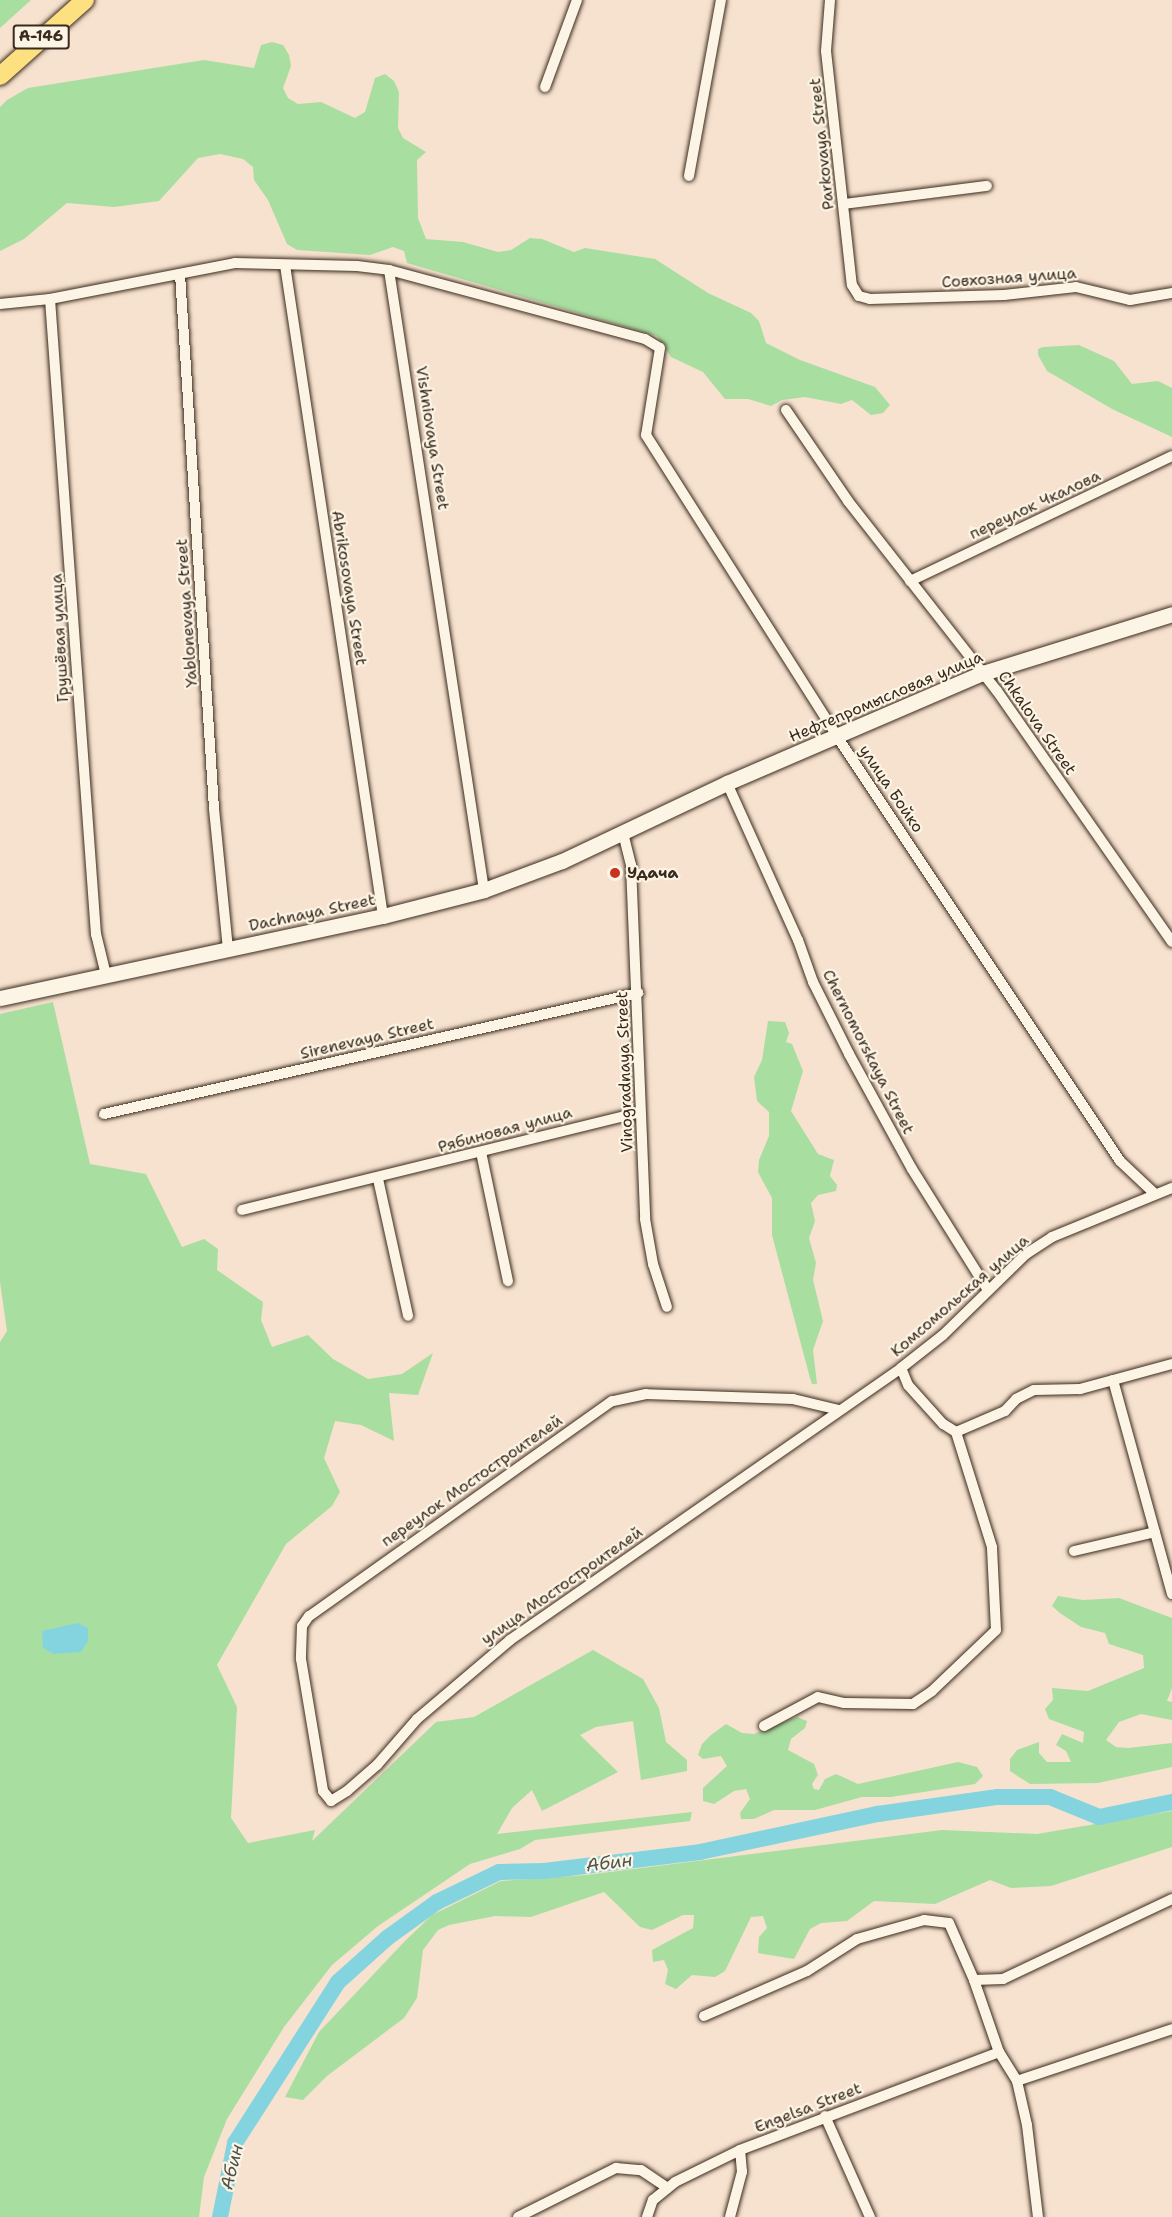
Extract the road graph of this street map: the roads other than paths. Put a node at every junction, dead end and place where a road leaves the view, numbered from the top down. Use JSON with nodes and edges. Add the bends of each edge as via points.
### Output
{"nodes":[{"id":1,"x":85,"y":0,"type":"edge"},
{"id":2,"x":577,"y":0,"type":"edge"},
{"id":3,"x":721,"y":0,"type":"edge"},
{"id":4,"x":830,"y":0,"type":"edge"},
{"id":5,"x":0,"y":76,"type":"edge"},
{"id":6,"x":545,"y":87,"type":"dead end"},
{"id":7,"x":689,"y":176,"type":"dead end"},
{"id":8,"x":987,"y":186,"type":"dead end"},
{"id":9,"x":844,"y":204,"type":"junction"},
{"id":10,"x":285,"y":265,"type":"junction"},
{"id":11,"x":389,"y":270,"type":"junction"},
{"id":12,"x":180,"y":274,"type":"junction"},
{"id":13,"x":852,"y":285,"type":"joint"},
{"id":14,"x":1172,"y":293,"type":"edge"},
{"id":15,"x":50,"y":298,"type":"junction"},
{"id":16,"x":0,"y":304,"type":"edge"},
{"id":17,"x":786,"y":410,"type":"dead end"},
{"id":18,"x":1172,"y":456,"type":"edge"},
{"id":19,"x":910,"y":580,"type":"junction"},
{"id":20,"x":1172,"y":614,"type":"edge"},
{"id":21,"x":982,"y":673,"type":"junction"},
{"id":22,"x":838,"y":738,"type":"junction"},
{"id":23,"x":727,"y":783,"type":"junction"},
{"id":24,"x":623,"y":833,"type":"junction"},
{"id":25,"x":484,"y":890,"type":"junction"},
{"id":26,"x":383,"y":916,"type":"junction"},
{"id":27,"x":1172,"y":942,"type":"edge"},
{"id":28,"x":228,"y":950,"type":"junction"},
{"id":29,"x":106,"y":975,"type":"junction"},
{"id":30,"x":638,"y":993,"type":"junction"},
{"id":31,"x":0,"y":998,"type":"edge"},
{"id":32,"x":640,"y":1112,"type":"junction"},
{"id":33,"x":104,"y":1114,"type":"dead end"},
{"id":34,"x":481,"y":1152,"type":"junction"},
{"id":35,"x":378,"y":1179,"type":"junction"},
{"id":36,"x":1172,"y":1188,"type":"edge"},
{"id":37,"x":1154,"y":1192,"type":"junction"},
{"id":38,"x":242,"y":1210,"type":"dead end"},
{"id":39,"x":508,"y":1281,"type":"dead end"},
{"id":40,"x":988,"y":1290,"type":"junction"},
{"id":41,"x":667,"y":1307,"type":"dead end"},
{"id":42,"x":408,"y":1316,"type":"dead end"},
{"id":43,"x":1172,"y":1364,"type":"edge"},
{"id":44,"x":902,"y":1368,"type":"junction"},
{"id":45,"x":1113,"y":1380,"type":"junction"},
{"id":46,"x":839,"y":1410,"type":"junction"},
{"id":47,"x":956,"y":1432,"type":"junction"},
{"id":48,"x":1155,"y":1532,"type":"junction"},
{"id":49,"x":1074,"y":1551,"type":"dead end"},
{"id":50,"x":1172,"y":1594,"type":"edge"},
{"id":51,"x":764,"y":1726,"type":"dead end"},
{"id":52,"x":323,"y":1791,"type":"joint"},
{"id":53,"x":1172,"y":1899,"type":"edge"},
{"id":54,"x":974,"y":1980,"type":"junction"},
{"id":55,"x":704,"y":2016,"type":"dead end"},
{"id":56,"x":1172,"y":2029,"type":"edge"},
{"id":57,"x":999,"y":2052,"type":"junction"},
{"id":58,"x":1017,"y":2081,"type":"junction"},
{"id":59,"x":825,"y":2116,"type":"junction"},
{"id":60,"x":740,"y":2150,"type":"junction"},
{"id":61,"x":668,"y":2188,"type":"junction"},
{"id":62,"x":518,"y":2217,"type":"edge"},
{"id":63,"x":646,"y":2217,"type":"edge"},
{"id":64,"x":730,"y":2217,"type":"edge"},
{"id":65,"x":870,"y":2217,"type":"edge"},
{"id":66,"x":1038,"y":2217,"type":"edge"}],
"edges":[{"from":1,"to":5,"type":"highway","number":"А-146"},
{"from":2,"to":6,"type":"street"},
{"from":3,"to":7,"type":"street"},
{"from":4,"to":9,"type":"street","name":"Parkovaya Street","via":[[826,51]]},
{"from":8,"to":9,"type":"street"},
{"from":9,"to":13,"type":"street","name":"Parkovaya Street"},
{"from":10,"to":11,"type":"street"},
{"from":10,"to":12,"type":"street","via":[[235,263]]},
{"from":10,"to":26,"type":"street","name":"Abrikosovaya Street"},
{"from":11,"to":22,"type":"street","name":"улица Бойко","via":[[645,339],[660,348],[646,435]]},
{"from":11,"to":25,"type":"street","name":"Vishniovaya Street"},
{"from":12,"to":15,"type":"street"},
{"from":12,"to":28,"type":"street","name":"Yablonevaya Street","via":[[214,809]]},
{"from":13,"to":14,"type":"street","name":"Совхозная улица","via":[[859,296],[870,299],[1004,295],[1076,287],[1130,300]]},
{"from":15,"to":16,"type":"street"},
{"from":15,"to":29,"type":"street","name":"Грушёвая улица","via":[[96,934]]},
{"from":17,"to":19,"type":"street","name":"Chkalova Street","via":[[848,501]]},
{"from":18,"to":19,"type":"street","name":"переулок Чкалова"},
{"from":19,"to":21,"type":"street","name":"Chkalova Street"},
{"from":20,"to":21,"type":"main road","name":"Нефтепромысловая улица"},
{"from":21,"to":22,"type":"main road","name":"Нефтепромысловая улица"},
{"from":21,"to":27,"type":"street","name":"Chkalova Street"},
{"from":22,"to":23,"type":"main road","name":"Нефтепромысловая улица"},
{"from":22,"to":37,"type":"street","name":"улица Бойко","via":[[1120,1161]]},
{"from":23,"to":24,"type":"main road","name":"Нефтепромысловая улица"},
{"from":23,"to":40,"type":"street","name":"Chernomorskaya Street","via":[[813,982],[849,1054],[912,1169]]},
{"from":24,"to":25,"type":"main road","name":"Dachnaya Street"},
{"from":24,"to":30,"type":"street","name":"Vinogradnaya Street","via":[[631,865]]},
{"from":25,"to":26,"type":"main road","name":"Dachnaya Street"},
{"from":26,"to":28,"type":"main road","name":"Dachnaya Street"},
{"from":28,"to":29,"type":"main road","name":"Dachnaya Street"},
{"from":29,"to":31,"type":"main road","name":"Dachnaya Street"},
{"from":30,"to":32,"type":"street","name":"Vinogradnaya Street"},
{"from":30,"to":33,"type":"street","name":"Sirenevaya Street"},
{"from":32,"to":34,"type":"street","name":"Рябиновая улица"},
{"from":32,"to":41,"type":"street","name":"Vinogradnaya Street","via":[[645,1219],[653,1264]]},
{"from":34,"to":35,"type":"street","name":"Рябиновая улица"},
{"from":34,"to":39,"type":"street"},
{"from":35,"to":38,"type":"street","name":"Рябиновая улица"},
{"from":35,"to":42,"type":"street"},
{"from":36,"to":37,"type":"street","name":"Комсомольская улица"},
{"from":37,"to":40,"type":"street","name":"Комсомольская улица","via":[[1052,1237],[1026,1254]]},
{"from":40,"to":44,"type":"street","name":"Комсомольская улица"},
{"from":43,"to":45,"type":"street"},
{"from":44,"to":46,"type":"street","name":"Комсомольская улица"},
{"from":44,"to":47,"type":"street","via":[[908,1385],[943,1424]]},
{"from":45,"to":47,"type":"street","via":[[1080,1389],[1034,1390],[1016,1399],[1005,1411]]},
{"from":45,"to":48,"type":"street"},
{"from":46,"to":52,"type":"street","name":"улица Мостостроителей","via":[[510,1640],[425,1712],[347,1791],[331,1801]]},
{"from":46,"to":52,"type":"street","name":"переулок Мостостроителей","via":[[794,1399],[646,1394],[612,1401],[309,1616],[302,1626],[301,1659]]},
{"from":47,"to":51,"type":"street","via":[[992,1547],[996,1630],[913,1704],[844,1703],[819,1696]]},
{"from":48,"to":49,"type":"street"},
{"from":48,"to":50,"type":"street"},
{"from":53,"to":54,"type":"street","via":[[1003,1979]]},
{"from":54,"to":55,"type":"street","via":[[949,1923],[924,1920],[857,1939],[807,1971]]},
{"from":54,"to":57,"type":"street"},
{"from":56,"to":58,"type":"street"},
{"from":57,"to":58,"type":"street"},
{"from":57,"to":59,"type":"street","name":"Engelsa Street"},
{"from":58,"to":66,"type":"street"},
{"from":59,"to":60,"type":"street","name":"Engelsa Street"},
{"from":59,"to":65,"type":"street"},
{"from":60,"to":61,"type":"street","name":"Engelsa Street"},
{"from":60,"to":64,"type":"street","via":[[742,2172]]},
{"from":61,"to":62,"type":"street","via":[[640,2169],[616,2168]]},
{"from":61,"to":63,"type":"street","name":"Engelsa Street","via":[[653,2200]]}]}
